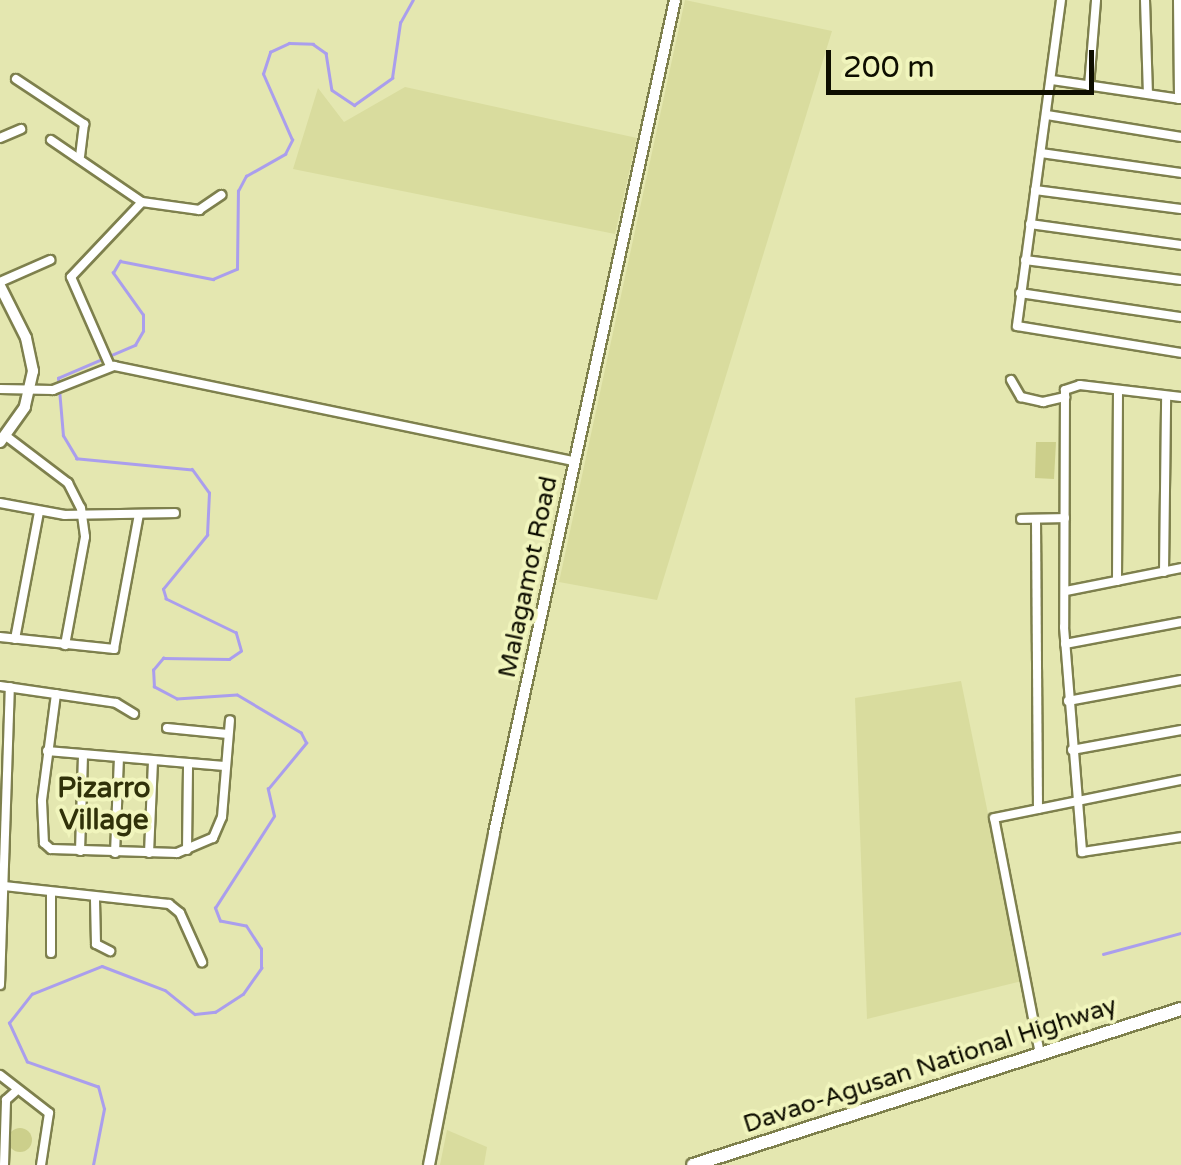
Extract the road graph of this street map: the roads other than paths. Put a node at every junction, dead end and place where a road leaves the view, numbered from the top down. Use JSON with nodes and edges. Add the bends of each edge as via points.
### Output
{"nodes":[{"id":1,"x":675,"y":0,"type":"edge"},
{"id":2,"x":1061,"y":0,"type":"edge"},
{"id":3,"x":1096,"y":0,"type":"edge"},
{"id":4,"x":1145,"y":0,"type":"edge"},
{"id":5,"x":1178,"y":0,"type":"edge"},
{"id":6,"x":16,"y":79,"type":"dead end"},
{"id":7,"x":1052,"y":80,"type":"junction"},
{"id":8,"x":1089,"y":86,"type":"junction"},
{"id":9,"x":1148,"y":94,"type":"junction"},
{"id":10,"x":1180,"y":99,"type":"edge"},
{"id":11,"x":1047,"y":115,"type":"junction"},
{"id":12,"x":21,"y":129,"type":"dead end"},
{"id":13,"x":1181,"y":137,"type":"edge"},
{"id":14,"x":0,"y":138,"type":"edge"},
{"id":15,"x":51,"y":140,"type":"dead end"},
{"id":16,"x":1041,"y":153,"type":"junction"},
{"id":17,"x":80,"y":156,"type":"junction"},
{"id":18,"x":1181,"y":173,"type":"edge"},
{"id":19,"x":1036,"y":190,"type":"junction"},
{"id":20,"x":221,"y":195,"type":"dead end"},
{"id":21,"x":142,"y":202,"type":"junction"},
{"id":22,"x":1181,"y":209,"type":"edge"},
{"id":23,"x":1030,"y":224,"type":"junction"},
{"id":24,"x":1181,"y":245,"type":"edge"},
{"id":25,"x":50,"y":260,"type":"dead end"},
{"id":26,"x":1025,"y":260,"type":"junction"},
{"id":27,"x":1181,"y":280,"type":"edge"},
{"id":28,"x":0,"y":284,"type":"edge"},
{"id":29,"x":1020,"y":293,"type":"junction"},
{"id":30,"x":1181,"y":317,"type":"edge"},
{"id":31,"x":1181,"y":353,"type":"edge"},
{"id":32,"x":109,"y":364,"type":"junction"},
{"id":33,"x":1012,"y":380,"type":"dead end"},
{"id":34,"x":0,"y":389,"type":"edge"},
{"id":35,"x":1118,"y":390,"type":"junction"},
{"id":36,"x":30,"y":392,"type":"junction"},
{"id":37,"x":1166,"y":396,"type":"junction"},
{"id":38,"x":1065,"y":397,"type":"junction"},
{"id":39,"x":1181,"y":397,"type":"edge"},
{"id":40,"x":3,"y":439,"type":"edge"},
{"id":41,"x":573,"y":461,"type":"junction"},
{"id":42,"x":0,"y":503,"type":"edge"},
{"id":43,"x":39,"y":512,"type":"junction"},
{"id":44,"x":175,"y":512,"type":"dead end"},
{"id":45,"x":139,"y":514,"type":"junction"},
{"id":46,"x":83,"y":516,"type":"junction"},
{"id":47,"x":1065,"y":518,"type":"junction"},
{"id":48,"x":1021,"y":520,"type":"dead end"},
{"id":49,"x":1036,"y":520,"type":"junction"},
{"id":50,"x":1181,"y":568,"type":"edge"},
{"id":51,"x":1164,"y":572,"type":"junction"},
{"id":52,"x":1117,"y":581,"type":"junction"},
{"id":53,"x":1066,"y":591,"type":"junction"},
{"id":54,"x":1181,"y":622,"type":"edge"},
{"id":55,"x":0,"y":637,"type":"edge"},
{"id":56,"x":15,"y":639,"type":"junction"},
{"id":57,"x":1064,"y":644,"type":"junction"},
{"id":58,"x":66,"y":645,"type":"junction"},
{"id":59,"x":1181,"y":680,"type":"edge"},
{"id":60,"x":5,"y":686,"type":"edge"},
{"id":61,"x":56,"y":694,"type":"junction"},
{"id":62,"x":1068,"y":701,"type":"junction"},
{"id":63,"x":134,"y":714,"type":"dead end"},
{"id":64,"x":230,"y":720,"type":"dead end"},
{"id":65,"x":4,"y":724,"type":"edge"},
{"id":66,"x":166,"y":728,"type":"dead end"},
{"id":67,"x":1181,"y":730,"type":"edge"},
{"id":68,"x":228,"y":734,"type":"junction"},
{"id":69,"x":1072,"y":750,"type":"junction"},
{"id":70,"x":47,"y":751,"type":"junction"},
{"id":71,"x":83,"y":755,"type":"junction"},
{"id":72,"x":119,"y":758,"type":"junction"},
{"id":73,"x":154,"y":760,"type":"junction"},
{"id":74,"x":4,"y":762,"type":"edge"},
{"id":75,"x":188,"y":764,"type":"junction"},
{"id":76,"x":224,"y":766,"type":"junction"},
{"id":77,"x":1181,"y":780,"type":"edge"},
{"id":78,"x":1076,"y":803,"type":"junction"},
{"id":79,"x":1038,"y":810,"type":"junction"},
{"id":80,"x":3,"y":811,"type":"edge"},
{"id":81,"x":1181,"y":837,"type":"edge"},
{"id":82,"x":187,"y":850,"type":"junction"},
{"id":83,"x":80,"y":851,"type":"junction"},
{"id":84,"x":115,"y":853,"type":"junction"},
{"id":85,"x":149,"y":853,"type":"junction"},
{"id":86,"x":4,"y":886,"type":"junction"},
{"id":87,"x":51,"y":894,"type":"junction"},
{"id":88,"x":95,"y":900,"type":"junction"},
{"id":89,"x":110,"y":951,"type":"dead end"},
{"id":90,"x":1,"y":952,"type":"edge"},
{"id":91,"x":51,"y":953,"type":"dead end"},
{"id":92,"x":202,"y":962,"type":"dead end"},
{"id":93,"x":0,"y":985,"type":"edge"},
{"id":94,"x":1181,"y":1009,"type":"edge"},
{"id":95,"x":1040,"y":1054,"type":"junction"},
{"id":96,"x":0,"y":1075,"type":"edge"},
{"id":97,"x":15,"y":1092,"type":"junction"},
{"id":98,"x":3,"y":1100,"type":"edge"},
{"id":99,"x":2,"y":1133,"type":"edge"},
{"id":100,"x":4,"y":1165,"type":"edge"},
{"id":101,"x":41,"y":1165,"type":"edge"},
{"id":102,"x":429,"y":1165,"type":"edge"},
{"id":103,"x":692,"y":1165,"type":"edge"}],
"edges":[{"from":1,"to":41,"type":"street","name":"Malagamot Road"},
{"from":2,"to":7,"type":"street"},
{"from":3,"to":8,"type":"street"},
{"from":4,"to":9,"type":"street"},
{"from":5,"to":10,"type":"street"},
{"from":6,"to":17,"type":"street","via":[[84,124]]},
{"from":7,"to":8,"type":"street"},
{"from":7,"to":11,"type":"street"},
{"from":8,"to":9,"type":"street"},
{"from":9,"to":10,"type":"street"},
{"from":11,"to":13,"type":"street"},
{"from":11,"to":16,"type":"street"},
{"from":12,"to":14,"type":"street"},
{"from":15,"to":17,"type":"street"},
{"from":16,"to":18,"type":"street"},
{"from":16,"to":19,"type":"street"},
{"from":17,"to":21,"type":"street"},
{"from":19,"to":22,"type":"street"},
{"from":19,"to":23,"type":"street"},
{"from":20,"to":21,"type":"street","via":[[200,210]]},
{"from":21,"to":32,"type":"street","via":[[71,277]]},
{"from":23,"to":24,"type":"street"},
{"from":23,"to":26,"type":"street"},
{"from":25,"to":28,"type":"street"},
{"from":26,"to":27,"type":"street"},
{"from":26,"to":29,"type":"street"},
{"from":28,"to":36,"type":"street","via":[[30,348]]},
{"from":29,"to":30,"type":"street"},
{"from":29,"to":31,"type":"street","via":[[1020,329]]},
{"from":32,"to":36,"type":"street","via":[[58,388]]},
{"from":32,"to":41,"type":"street"},
{"from":33,"to":38,"type":"street","via":[[1021,397]]},
{"from":34,"to":36,"type":"street"},
{"from":35,"to":37,"type":"street"},
{"from":35,"to":38,"type":"street","via":[[1071,385]]},
{"from":35,"to":52,"type":"street"},
{"from":36,"to":40,"type":"street"},
{"from":37,"to":39,"type":"street"},
{"from":37,"to":51,"type":"street"},
{"from":38,"to":47,"type":"street"},
{"from":40,"to":46,"type":"street","via":[[72,486]]},
{"from":41,"to":102,"type":"street","name":"Malagamot Road"},
{"from":42,"to":43,"type":"street"},
{"from":43,"to":46,"type":"street"},
{"from":43,"to":56,"type":"street"},
{"from":44,"to":45,"type":"street"},
{"from":45,"to":46,"type":"street"},
{"from":45,"to":58,"type":"street","via":[[117,645]]},
{"from":46,"to":58,"type":"street"},
{"from":47,"to":49,"type":"street"},
{"from":47,"to":53,"type":"street"},
{"from":48,"to":49,"type":"street"},
{"from":49,"to":79,"type":"street"},
{"from":50,"to":51,"type":"street"},
{"from":51,"to":52,"type":"street"},
{"from":52,"to":53,"type":"street"},
{"from":53,"to":57,"type":"street"},
{"from":54,"to":57,"type":"street"},
{"from":55,"to":56,"type":"street"},
{"from":56,"to":58,"type":"street"},
{"from":57,"to":62,"type":"street"},
{"from":59,"to":62,"type":"street"},
{"from":60,"to":61,"type":"street"},
{"from":60,"to":65,"type":"street"},
{"from":61,"to":63,"type":"street","via":[[116,703]]},
{"from":61,"to":70,"type":"street"},
{"from":62,"to":69,"type":"street"},
{"from":64,"to":68,"type":"street"},
{"from":65,"to":74,"type":"street"},
{"from":66,"to":68,"type":"street"},
{"from":67,"to":69,"type":"street"},
{"from":68,"to":76,"type":"street"},
{"from":69,"to":78,"type":"street"},
{"from":70,"to":71,"type":"street"},
{"from":70,"to":83,"type":"street","via":[[44,843]]},
{"from":71,"to":72,"type":"street"},
{"from":71,"to":83,"type":"street"},
{"from":72,"to":73,"type":"street"},
{"from":72,"to":84,"type":"street"},
{"from":73,"to":75,"type":"street"},
{"from":73,"to":85,"type":"street"},
{"from":74,"to":80,"type":"street"},
{"from":75,"to":76,"type":"street"},
{"from":75,"to":82,"type":"street"},
{"from":76,"to":82,"type":"street","via":[[220,827]]},
{"from":77,"to":78,"type":"street"},
{"from":78,"to":79,"type":"street"},
{"from":78,"to":81,"type":"street","via":[[1085,856]]},
{"from":79,"to":95,"type":"street","via":[[994,818]]},
{"from":80,"to":86,"type":"street"},
{"from":82,"to":85,"type":"street"},
{"from":83,"to":84,"type":"street"},
{"from":84,"to":85,"type":"street"},
{"from":86,"to":87,"type":"street"},
{"from":86,"to":90,"type":"street"},
{"from":87,"to":88,"type":"street"},
{"from":87,"to":91,"type":"street"},
{"from":88,"to":89,"type":"street","via":[[96,944]]},
{"from":88,"to":92,"type":"street","via":[[176,908]]},
{"from":90,"to":93,"type":"street"},
{"from":94,"to":95,"type":"highway","name":"Davao-Agusan National Highway"},
{"from":95,"to":103,"type":"highway","name":"Davao-Agusan National Highway"},
{"from":96,"to":97,"type":"street"},
{"from":97,"to":98,"type":"street"},
{"from":97,"to":101,"type":"street","via":[[49,1113]]},
{"from":98,"to":99,"type":"street"},
{"from":99,"to":100,"type":"street"}]}
